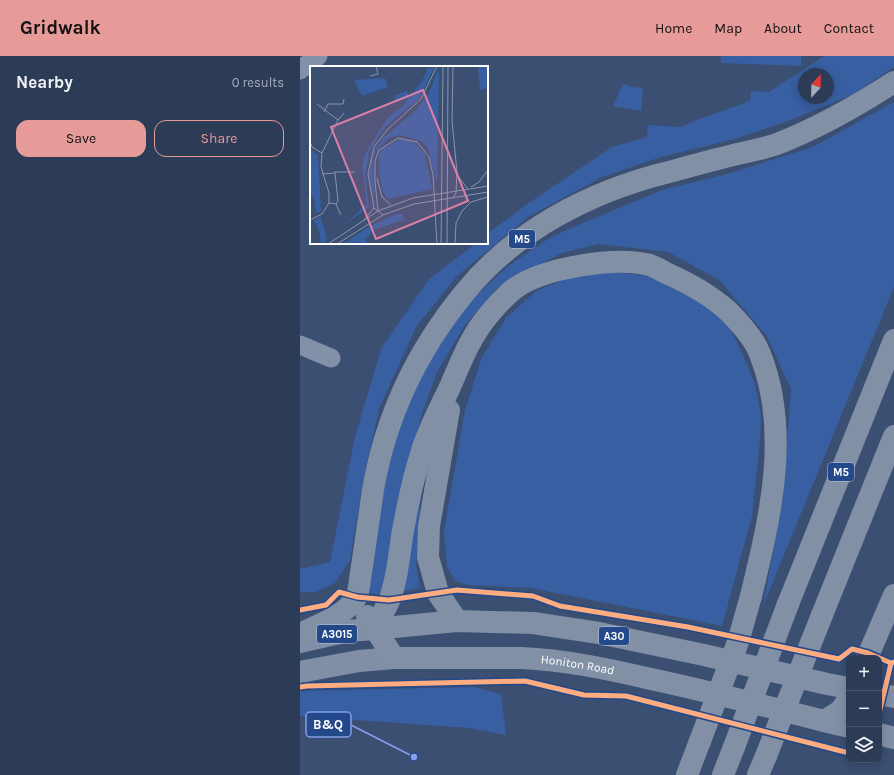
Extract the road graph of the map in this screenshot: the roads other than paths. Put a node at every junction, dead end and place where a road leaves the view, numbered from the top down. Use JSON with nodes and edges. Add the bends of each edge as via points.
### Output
{"nodes":[{"id":1,"x":318,"y":56,"type":"edge"},
{"id":2,"x":300,"y":70,"type":"edge"},
{"id":3,"x":894,"y":82,"type":"edge"},
{"id":4,"x":894,"y":340,"type":"edge"},
{"id":5,"x":300,"y":345,"type":"edge"},
{"id":6,"x":331,"y":358,"type":"dead end"},
{"id":7,"x":456,"y":373,"type":"junction"},
{"id":8,"x":894,"y":436,"type":"edge"},
{"id":9,"x":894,"y":595,"type":"edge"},
{"id":10,"x":357,"y":597,"type":"junction"},
{"id":11,"x":457,"y":621,"type":"junction"},
{"id":12,"x":374,"y":629,"type":"junction"},
{"id":13,"x":300,"y":634,"type":"edge"},
{"id":14,"x":300,"y":642,"type":"edge"},
{"id":15,"x":868,"y":655,"type":"edge"},
{"id":16,"x":394,"y":658,"type":"junction"},
{"id":17,"x":358,"y":661,"type":"junction"},
{"id":18,"x":300,"y":672,"type":"edge"},
{"id":19,"x":846,"y":687,"type":"edge"},
{"id":20,"x":882,"y":695,"type":"edge"},
{"id":21,"x":894,"y":697,"type":"edge"},
{"id":22,"x":846,"y":703,"type":"edge"},
{"id":23,"x":824,"y":721,"type":"junction"},
{"id":24,"x":846,"y":726,"type":"edge"},
{"id":25,"x":882,"y":735,"type":"edge"},
{"id":26,"x":894,"y":738,"type":"edge"},
{"id":27,"x":762,"y":765,"type":"edge"},
{"id":28,"x":688,"y":775,"type":"edge"},
{"id":29,"x":723,"y":775,"type":"edge"}],
"edges":[{"from":1,"to":2,"type":"street"},
{"from":3,"to":10,"type":"highway","number":"M5","via":[[864,102],[821,125],[775,144],[662,173],[604,192],[539,226],[496,260],[467,290],[440,326],[418,358],[400,395],[387,433],[374,486]]},
{"from":4,"to":29,"type":"highway","number":"M5","bridge":true,"via":[[788,604]]},
{"from":5,"to":6,"type":"street"},
{"from":7,"to":11,"type":"highway","via":[[429,526],[428,557],[438,593]]},
{"from":7,"to":12,"type":"highway","via":[[421,452],[404,522],[395,580],[389,600]]},
{"from":7,"to":28,"type":"highway","bridge":true,"via":[[470,340],[489,314],[514,289],[543,274],[565,268],[615,262],[650,265],[696,287],[716,300],[744,329],[760,353],[772,403],[777,442],[775,472],[762,553],[738,642]]},
{"from":8,"to":27,"type":"highway","bridge":true},
{"from":9,"to":15,"type":"highway"},
{"from":10,"to":12,"type":"highway"},
{"from":10,"to":13,"type":"highway","via":[[341,614]]},
{"from":11,"to":12,"type":"highway","number":"A30"},
{"from":11,"to":19,"type":"highway","number":"A30","via":[[533,623],[599,633]]},
{"from":12,"to":14,"type":"main road","number":"A3015","via":[[348,631]]},
{"from":12,"to":16,"type":"highway"},
{"from":12,"to":17,"type":"main road"},
{"from":16,"to":17,"type":"main road","name":"Honiton Road"},
{"from":16,"to":23,"type":"highway","name":"Honiton Road","via":[[528,658],[590,665],[704,690]]},
{"from":17,"to":18,"type":"main road","name":"Honiton Road"},
{"from":20,"to":21,"type":"highway"},
{"from":22,"to":23,"type":"highway","via":[[840,711]]},
{"from":23,"to":24,"type":"highway","name":"Honiton Road"},
{"from":25,"to":26,"type":"highway"}]}
